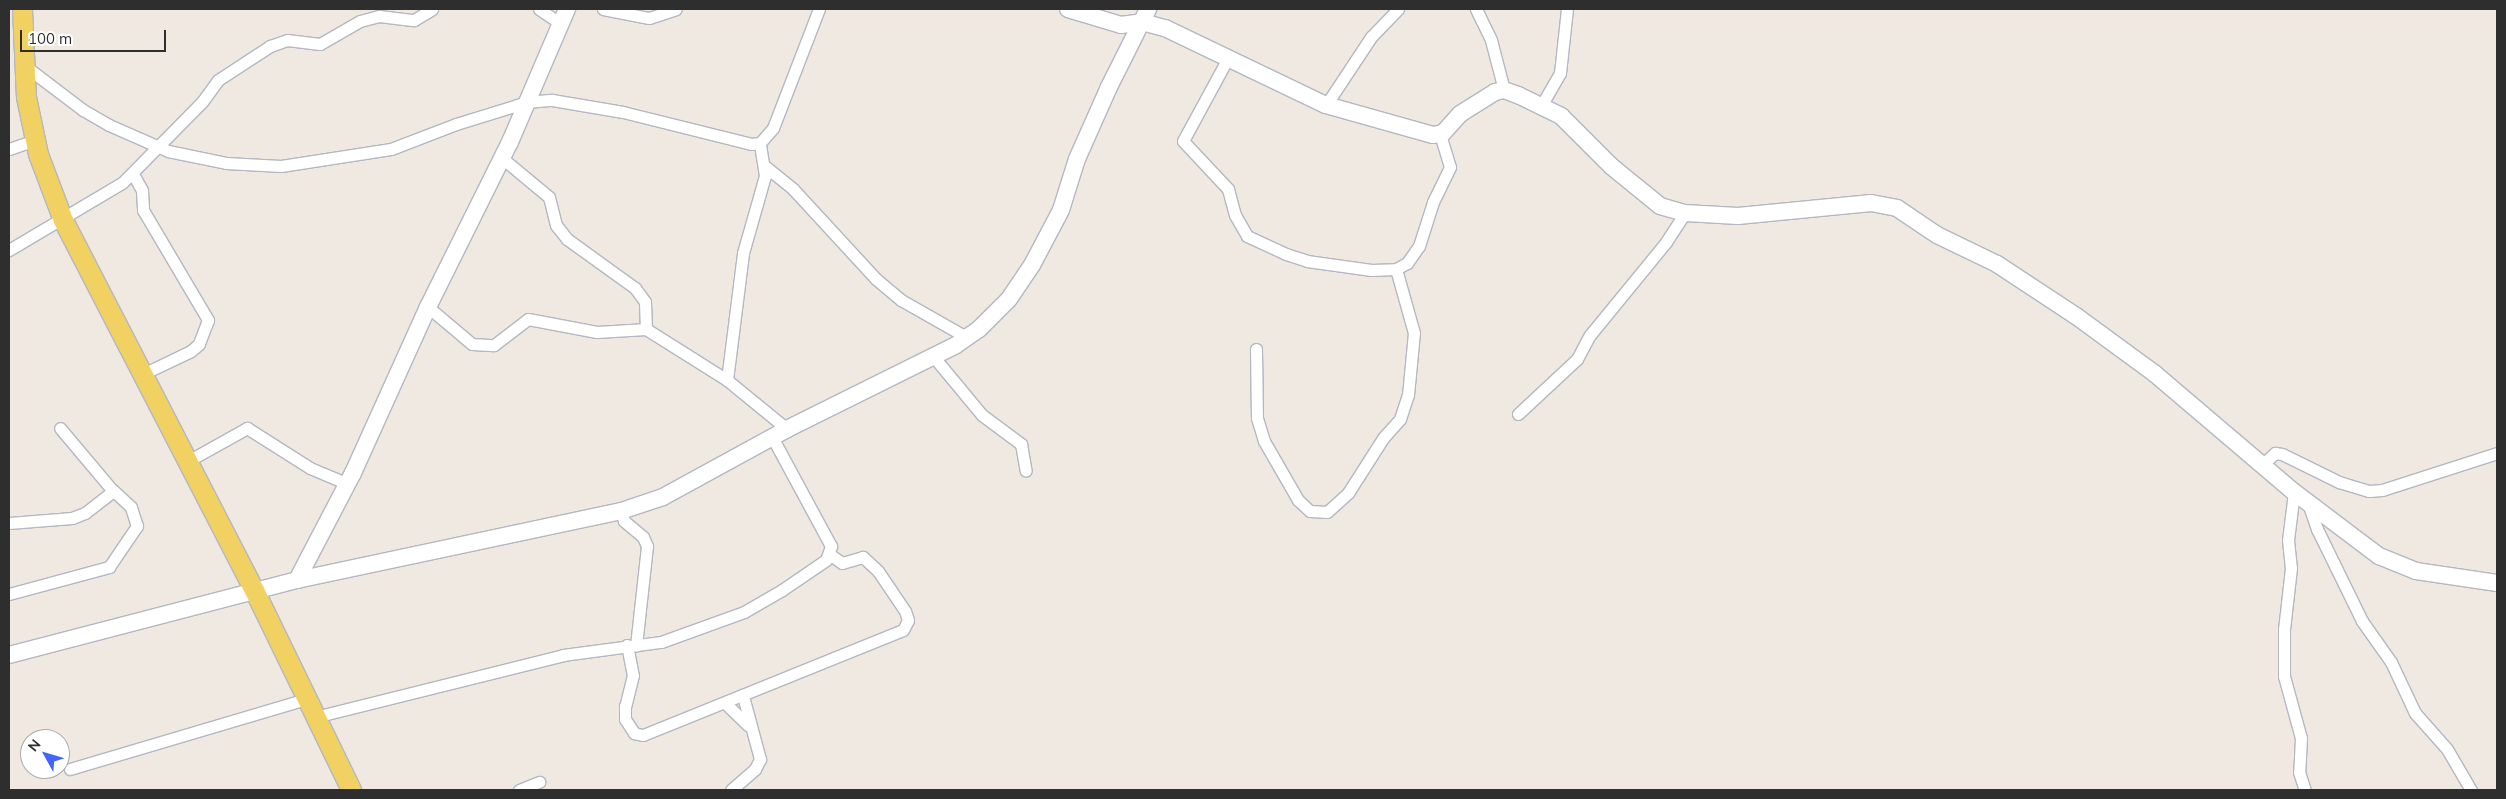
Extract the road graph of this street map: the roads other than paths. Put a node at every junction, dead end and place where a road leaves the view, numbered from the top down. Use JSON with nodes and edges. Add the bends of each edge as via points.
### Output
{"nodes":[{"id":1,"x":22,"y":9,"type":"edge"},
{"id":2,"x":432,"y":9,"type":"edge"},
{"id":3,"x":539,"y":9,"type":"edge"},
{"id":4,"x":603,"y":9,"type":"edge"},
{"id":5,"x":676,"y":9,"type":"edge"},
{"id":6,"x":819,"y":9,"type":"edge"},
{"id":7,"x":1068,"y":9,"type":"edge"},
{"id":8,"x":1398,"y":9,"type":"edge"},
{"id":9,"x":1476,"y":9,"type":"edge"},
{"id":10,"x":1567,"y":9,"type":"edge"},
{"id":11,"x":1145,"y":15,"type":"edge"},
{"id":12,"x":564,"y":16,"type":"edge"},
{"id":13,"x":1228,"y":58,"type":"junction"},
{"id":14,"x":25,"y":66,"type":"junction"},
{"id":15,"x":1504,"y":90,"type":"junction"},
{"id":16,"x":527,"y":102,"type":"junction"},
{"id":17,"x":1326,"y":105,"type":"junction"},
{"id":18,"x":1541,"y":106,"type":"junction"},
{"id":19,"x":1440,"y":134,"type":"junction"},
{"id":20,"x":35,"y":140,"type":"junction"},
{"id":21,"x":760,"y":143,"type":"junction"},
{"id":22,"x":158,"y":147,"type":"junction"},
{"id":23,"x":9,"y":149,"type":"edge"},
{"id":24,"x":502,"y":158,"type":"junction"},
{"id":25,"x":766,"y":167,"type":"junction"},
{"id":26,"x":133,"y":174,"type":"junction"},
{"id":27,"x":1684,"y":213,"type":"junction"},
{"id":28,"x":63,"y":220,"type":"junction"},
{"id":29,"x":9,"y":250,"type":"edge"},
{"id":30,"x":1396,"y":269,"type":"junction"},
{"id":31,"x":428,"y":307,"type":"junction"},
{"id":32,"x":646,"y":329,"type":"junction"},
{"id":33,"x":968,"y":338,"type":"junction"},
{"id":34,"x":1256,"y":349,"type":"dead end"},
{"id":35,"x":933,"y":356,"type":"junction"},
{"id":36,"x":143,"y":374,"type":"junction"},
{"id":37,"x":728,"y":380,"type":"junction"},
{"id":38,"x":1518,"y":414,"type":"dead end"},
{"id":39,"x":60,"y":428,"type":"dead end"},
{"id":40,"x":787,"y":429,"type":"junction"},
{"id":41,"x":772,"y":437,"type":"junction"},
{"id":42,"x":2497,"y":453,"type":"edge"},
{"id":43,"x":188,"y":461,"type":"junction"},
{"id":44,"x":2262,"y":465,"type":"junction"},
{"id":45,"x":1026,"y":471,"type":"dead end"},
{"id":46,"x":348,"y":484,"type":"junction"},
{"id":47,"x":113,"y":490,"type":"junction"},
{"id":48,"x":2294,"y":492,"type":"junction"},
{"id":49,"x":2308,"y":503,"type":"junction"},
{"id":50,"x":621,"y":511,"type":"junction"},
{"id":51,"x":9,"y":523,"type":"edge"},
{"id":52,"x":829,"y":554,"type":"junction"},
{"id":53,"x":298,"y":580,"type":"junction"},
{"id":54,"x":2497,"y":583,"type":"edge"},
{"id":55,"x":255,"y":592,"type":"junction"},
{"id":56,"x":9,"y":594,"type":"edge"},
{"id":57,"x":631,"y":645,"type":"junction"},
{"id":58,"x":9,"y":655,"type":"edge"},
{"id":59,"x":742,"y":696,"type":"junction"},
{"id":60,"x":306,"y":699,"type":"junction"},
{"id":61,"x":725,"y":703,"type":"junction"},
{"id":62,"x":315,"y":717,"type":"junction"},
{"id":63,"x":748,"y":725,"type":"junction"},
{"id":64,"x":70,"y":770,"type":"dead end"},
{"id":65,"x":539,"y":782,"type":"dead end"},
{"id":66,"x":351,"y":790,"type":"edge"},
{"id":67,"x":519,"y":790,"type":"edge"},
{"id":68,"x":730,"y":790,"type":"edge"},
{"id":69,"x":2305,"y":790,"type":"edge"},
{"id":70,"x":2471,"y":790,"type":"edge"}],
"edges":[{"from":1,"to":14,"type":"main road"},
{"from":2,"to":22,"type":"street","via":[[414,20],[378,16],[360,21],[320,44],[287,40],[276,43],[218,80],[202,102]]},
{"from":3,"to":12,"type":"street"},
{"from":4,"to":5,"type":"street","via":[[649,18]]},
{"from":6,"to":21,"type":"street","via":[[780,113]]},
{"from":7,"to":11,"type":"street","via":[[1121,25]]},
{"from":8,"to":17,"type":"street","via":[[1371,37]]},
{"from":9,"to":15,"type":"street","via":[[1494,47]]},
{"from":10,"to":18,"type":"street","via":[[1560,73]]},
{"from":11,"to":13,"type":"street"},
{"from":11,"to":33,"type":"street","via":[[1077,159],[1061,210],[1032,265],[1009,299]]},
{"from":12,"to":16,"type":"street"},
{"from":13,"to":17,"type":"street"},
{"from":13,"to":30,"type":"street","via":[[1183,141],[1228,189],[1242,229],[1253,241],[1306,261],[1362,269]]},
{"from":14,"to":20,"type":"main road","via":[[26,97]]},
{"from":14,"to":22,"type":"street","via":[[83,110]]},
{"from":15,"to":18,"type":"street"},
{"from":15,"to":19,"type":"street","via":[[1495,92],[1460,114]]},
{"from":16,"to":21,"type":"street","via":[[552,100],[624,112],[740,142]]},
{"from":16,"to":22,"type":"street","via":[[391,149],[313,163],[281,166],[226,163]]},
{"from":16,"to":24,"type":"street"},
{"from":17,"to":19,"type":"street","via":[[1355,115]]},
{"from":18,"to":27,"type":"street","via":[[1561,116],[1638,190],[1660,206]]},
{"from":19,"to":30,"type":"street","via":[[1450,167],[1433,202],[1419,246],[1407,263]]},
{"from":20,"to":23,"type":"street"},
{"from":20,"to":28,"type":"main road"},
{"from":21,"to":25,"type":"street"},
{"from":22,"to":26,"type":"street"},
{"from":24,"to":31,"type":"street"},
{"from":24,"to":32,"type":"street","via":[[549,197],[556,224],[567,240],[635,288],[645,302]]},
{"from":25,"to":33,"type":"street","via":[[793,189],[876,279],[901,300]]},
{"from":25,"to":37,"type":"street","via":[[744,253]]},
{"from":26,"to":28,"type":"street"},
{"from":26,"to":36,"type":"street","via":[[142,190],[143,210],[208,320],[199,344],[191,351]]},
{"from":27,"to":38,"type":"street","via":[[1666,242],[1590,335],[1577,359]]},
{"from":27,"to":44,"type":"street","via":[[1738,216],[1773,210],[1878,204],[1897,208],[1937,235],[1997,264],[2154,373]]},
{"from":28,"to":29,"type":"street"},
{"from":28,"to":36,"type":"main road"},
{"from":30,"to":34,"type":"street","via":[[1414,333],[1408,395],[1400,419],[1383,438],[1348,493],[1327,512],[1310,511],[1298,500],[1264,441],[1256,418]]},
{"from":31,"to":32,"type":"street","via":[[472,344],[494,345],[528,318],[597,332]]},
{"from":31,"to":46,"type":"street"},
{"from":32,"to":37,"type":"street"},
{"from":33,"to":35,"type":"street"},
{"from":35,"to":40,"type":"street"},
{"from":35,"to":45,"type":"street","via":[[982,415],[1021,444]]},
{"from":36,"to":43,"type":"main road"},
{"from":37,"to":40,"type":"street"},
{"from":39,"to":47,"type":"street"},
{"from":40,"to":41,"type":"street"},
{"from":41,"to":50,"type":"street","via":[[663,497]]},
{"from":41,"to":52,"type":"street","via":[[829,540]]},
{"from":42,"to":44,"type":"street","via":[[2382,490],[2369,491],[2339,482],[2282,454],[2275,453]]},
{"from":43,"to":46,"type":"street","via":[[247,428],[310,468]]},
{"from":43,"to":55,"type":"main road"},
{"from":44,"to":48,"type":"street"},
{"from":46,"to":53,"type":"street"},
{"from":47,"to":51,"type":"street","via":[[85,513],[72,518]]},
{"from":47,"to":56,"type":"street","via":[[131,507],[137,526],[108,567]]},
{"from":48,"to":49,"type":"street"},
{"from":48,"to":69,"type":"street","via":[[2288,540],[2291,568],[2284,630],[2284,676],[2301,738],[2299,772]]},
{"from":49,"to":54,"type":"street","via":[[2341,530],[2396,564],[2455,578]]},
{"from":49,"to":70,"type":"street","via":[[2317,529],[2362,621],[2390,662],[2415,713],[2447,749]]},
{"from":50,"to":53,"type":"street"},
{"from":50,"to":57,"type":"street","via":[[624,520],[647,546]]},
{"from":52,"to":57,"type":"street","via":[[803,576],[744,612],[661,642]]},
{"from":52,"to":59,"type":"street","via":[[839,562],[858,556],[870,562],[886,578],[902,605],[907,625],[897,634],[814,664]]},
{"from":53,"to":55,"type":"street"},
{"from":55,"to":58,"type":"street"},
{"from":55,"to":60,"type":"main road"},
{"from":57,"to":61,"type":"street","via":[[633,676],[624,714],[634,733],[643,735]]},
{"from":57,"to":62,"type":"street","via":[[564,655]]},
{"from":59,"to":61,"type":"street"},
{"from":59,"to":63,"type":"street"},
{"from":60,"to":62,"type":"main road"},
{"from":60,"to":64,"type":"street"},
{"from":61,"to":63,"type":"street"},
{"from":62,"to":66,"type":"main road"},
{"from":63,"to":68,"type":"street","via":[[758,764]]},
{"from":65,"to":67,"type":"street"}]}
